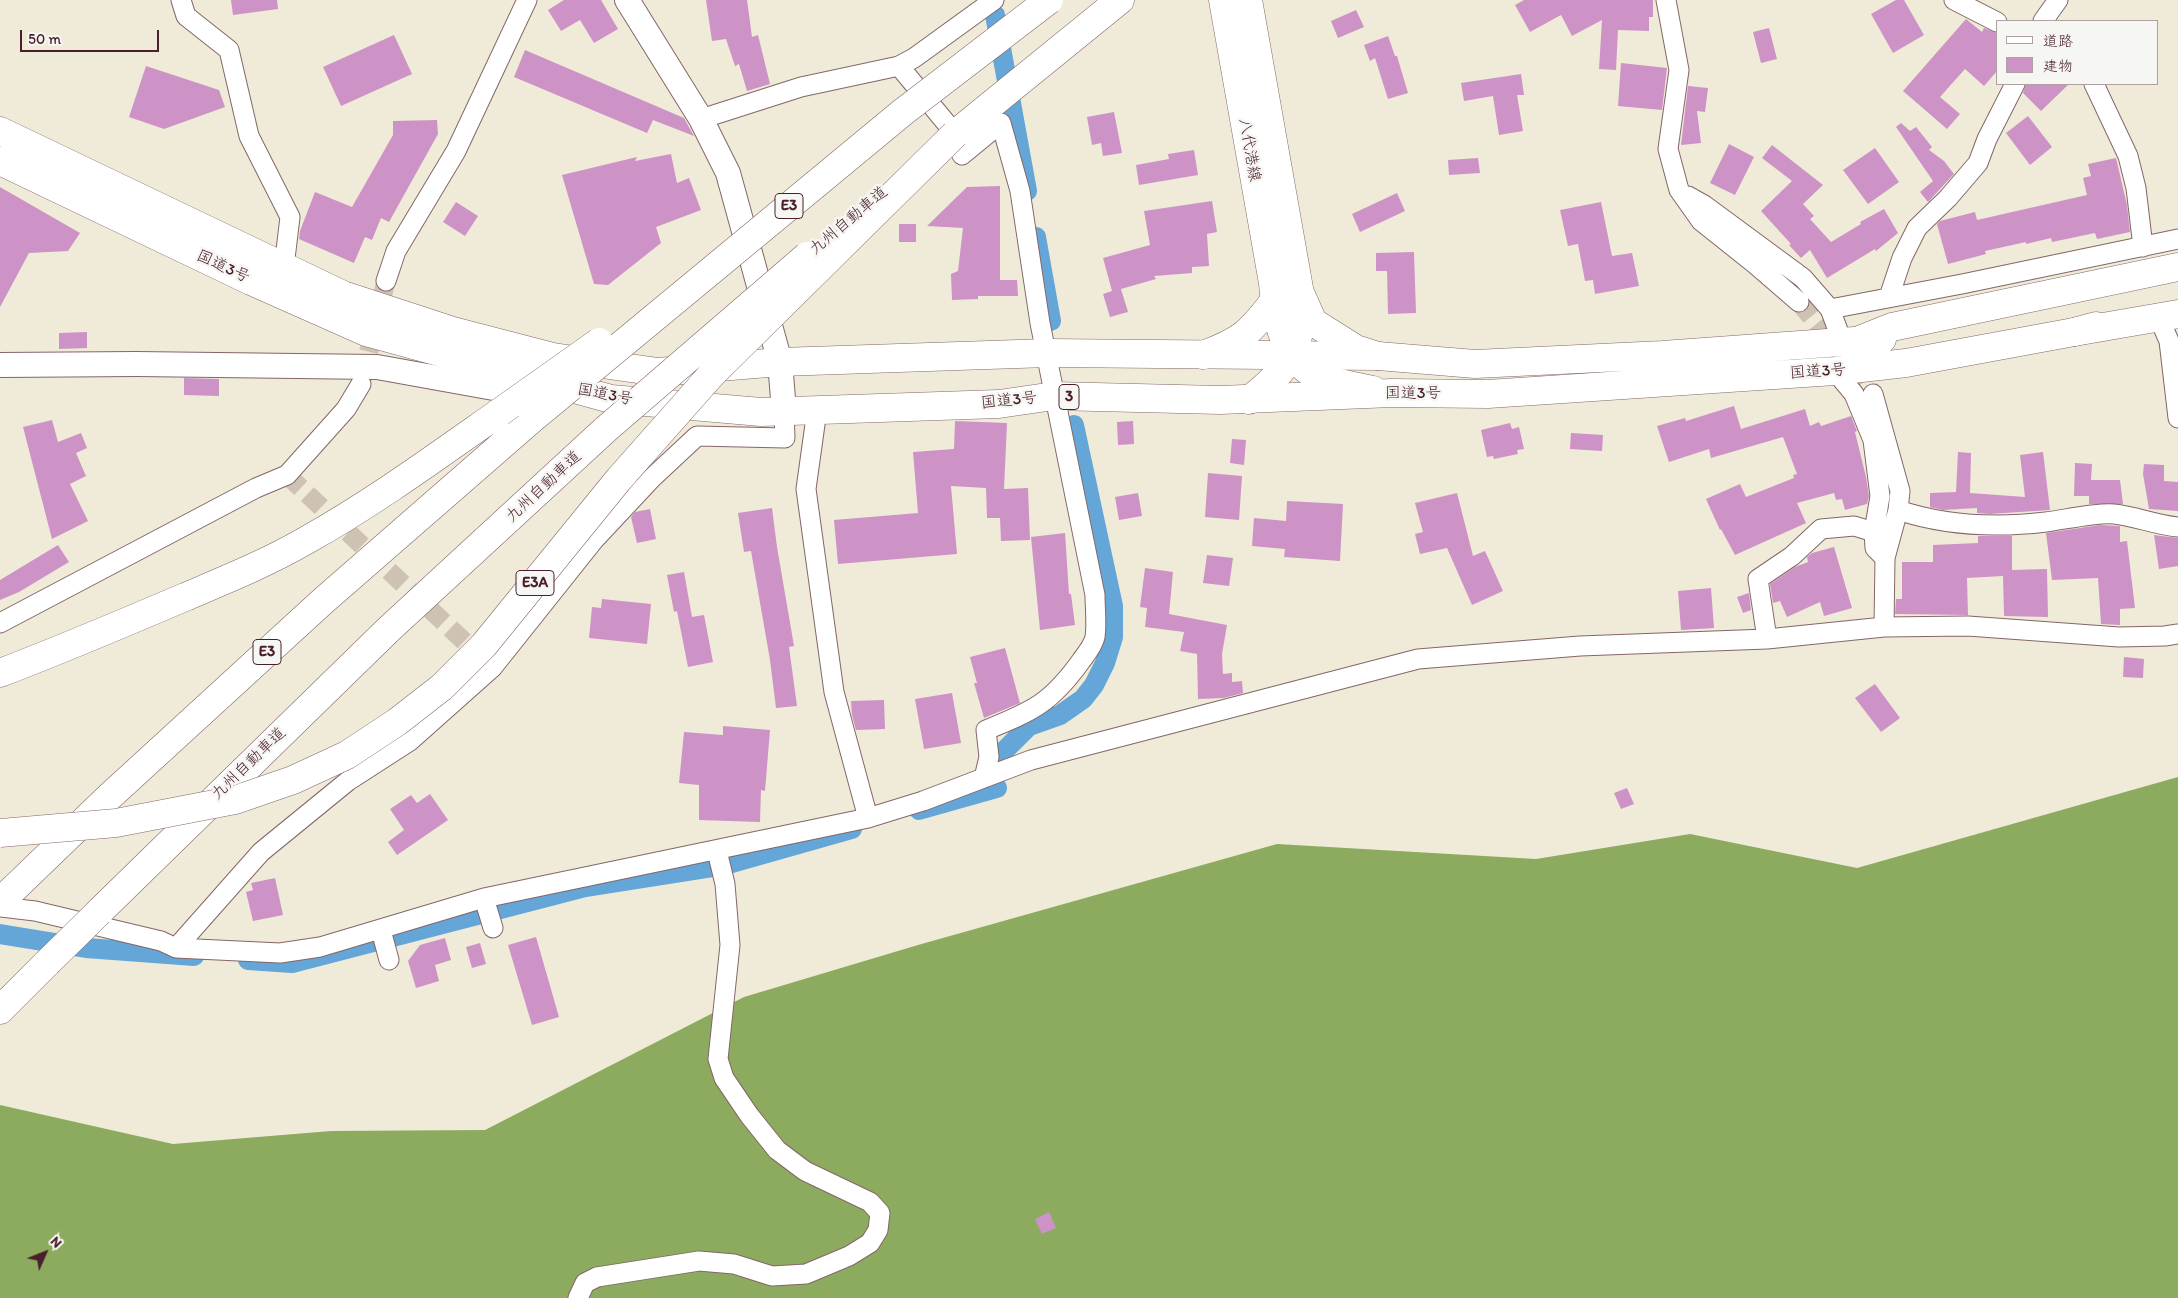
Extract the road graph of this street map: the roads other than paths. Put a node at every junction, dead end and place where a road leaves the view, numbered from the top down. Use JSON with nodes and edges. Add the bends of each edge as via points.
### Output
{"nodes":[{"id":1,"x":181,"y":0,"type":"edge"},
{"id":2,"x":527,"y":0,"type":"edge"},
{"id":3,"x":627,"y":0,"type":"edge"},
{"id":4,"x":994,"y":0,"type":"edge"},
{"id":5,"x":1049,"y":0,"type":"edge"},
{"id":6,"x":1120,"y":0,"type":"edge"},
{"id":7,"x":1223,"y":0,"type":"edge"},
{"id":8,"x":1248,"y":0,"type":"edge"},
{"id":9,"x":1666,"y":0,"type":"edge"},
{"id":10,"x":1954,"y":0,"type":"edge"},
{"id":11,"x":2058,"y":0,"type":"edge"},
{"id":12,"x":969,"y":9,"type":"edge"},
{"id":13,"x":2047,"y":20,"type":"edge"},
{"id":14,"x":1996,"y":21,"type":"edge"},
{"id":15,"x":899,"y":66,"type":"junction"},
{"id":16,"x":2014,"y":85,"type":"edge"},
{"id":17,"x":2094,"y":85,"type":"edge"},
{"id":18,"x":903,"y":112,"type":"junction"},
{"id":19,"x":700,"y":119,"type":"junction"},
{"id":20,"x":0,"y":131,"type":"edge"},
{"id":21,"x":955,"y":134,"type":"junction"},
{"id":22,"x":0,"y":161,"type":"edge"},
{"id":23,"x":1679,"y":190,"type":"junction"},
{"id":24,"x":2178,"y":239,"type":"edge"},
{"id":25,"x":2143,"y":247,"type":"junction"},
{"id":26,"x":284,"y":267,"type":"junction"},
{"id":27,"x":2178,"y":267,"type":"edge"},
{"id":28,"x":2178,"y":280,"type":"edge"},
{"id":29,"x":386,"y":281,"type":"tunnel mouth"},
{"id":30,"x":1300,"y":294,"type":"junction"},
{"id":31,"x":762,"y":296,"type":"junction"},
{"id":32,"x":1889,"y":297,"type":"junction"},
{"id":33,"x":1274,"y":301,"type":"junction"},
{"id":34,"x":1799,"y":302,"type":"tunnel mouth"},
{"id":35,"x":1830,"y":309,"type":"junction"},
{"id":36,"x":2172,"y":313,"type":"edge"},
{"id":37,"x":1849,"y":341,"type":"junction"},
{"id":38,"x":1048,"y":353,"type":"junction"},
{"id":39,"x":1202,"y":355,"type":"junction"},
{"id":40,"x":1293,"y":356,"type":"junction"},
{"id":41,"x":1378,"y":356,"type":"junction"},
{"id":42,"x":780,"y":362,"type":"junction"},
{"id":43,"x":0,"y":365,"type":"edge"},
{"id":44,"x":1835,"y":371,"type":"junction"},
{"id":45,"x":360,"y":384,"type":"tunnel mouth"},
{"id":46,"x":1392,"y":393,"type":"junction"},
{"id":47,"x":1872,"y":394,"type":"tunnel mouth"},
{"id":48,"x":1054,"y":396,"type":"junction"},
{"id":49,"x":1250,"y":400,"type":"junction"},
{"id":50,"x":817,"y":410,"type":"junction"},
{"id":51,"x":773,"y":411,"type":"junction"},
{"id":52,"x":2178,"y":418,"type":"edge"},
{"id":53,"x":1898,"y":510,"type":"junction"},
{"id":54,"x":2178,"y":527,"type":"edge"},
{"id":55,"x":1874,"y":532,"type":"junction"},
{"id":56,"x":1885,"y":558,"type":"junction"},
{"id":57,"x":0,"y":623,"type":"edge"},
{"id":58,"x":1884,"y":627,"type":"junction"},
{"id":59,"x":2178,"y":634,"type":"edge"},
{"id":60,"x":1767,"y":639,"type":"junction"},
{"id":61,"x":0,"y":672,"type":"edge"},
{"id":62,"x":984,"y":778,"type":"junction"},
{"id":63,"x":868,"y":818,"type":"junction"},
{"id":64,"x":0,"y":833,"type":"edge"},
{"id":65,"x":717,"y":851,"type":"junction"},
{"id":66,"x":484,"y":898,"type":"junction"},
{"id":67,"x":3,"y":901,"type":"edge"},
{"id":68,"x":493,"y":928,"type":"dead end"},
{"id":69,"x":381,"y":930,"type":"junction"},
{"id":70,"x":176,"y":948,"type":"junction"},
{"id":71,"x":389,"y":960,"type":"dead end"},
{"id":72,"x":0,"y":1010,"type":"edge"},
{"id":73,"x":578,"y":1298,"type":"edge"}],
"edges":[{"from":1,"to":26,"type":"street","via":[[186,16],[229,50],[249,136],[290,217]]},
{"from":2,"to":29,"type":"street","via":[[456,151],[396,251]]},
{"from":3,"to":19,"type":"street"},
{"from":4,"to":12,"type":"street"},
{"from":5,"to":18,"type":"main road","number":"E3","bridge":true},
{"from":6,"to":21,"type":"main road","name":"九州自動車道"},
{"from":7,"to":33,"type":"main road","name":"八代港線"},
{"from":8,"to":30,"type":"main road","name":"八代港線"},
{"from":9,"to":23,"type":"street","via":[[1679,70],[1668,149]]},
{"from":10,"to":14,"type":"street"},
{"from":11,"to":13,"type":"street"},
{"from":12,"to":15,"type":"street","via":[[914,58]]},
{"from":15,"to":19,"type":"street","via":[[801,87]]},
{"from":15,"to":38,"type":"street","via":[[947,124],[962,155],[1001,123],[1020,191],[1040,323]]},
{"from":16,"to":32,"type":"street","via":[[1978,163],[1917,228],[1902,258]]},
{"from":17,"to":25,"type":"street","via":[[2128,156],[2136,188]]},
{"from":18,"to":61,"type":"main road","bridge":true,"via":[[826,163],[608,335],[367,504],[303,542],[232,577],[58,651]]},
{"from":18,"to":67,"type":"main road","number":"E3","bridge":true,"via":[[533,418],[323,601],[109,797]]},
{"from":19,"to":31,"type":"street","via":[[728,173]]},
{"from":20,"to":26,"type":"main road","name":"国道3号"},
{"from":21,"to":31,"type":"main road","name":"九州自動車道","bridge":true},
{"from":21,"to":64,"type":"main road","number":"E3A","bridge":true,"via":[[712,374],[619,479],[484,645],[442,687],[397,722],[347,755],[293,780],[235,800],[116,823]]},
{"from":22,"to":51,"type":"main road","name":"国道3号","number":"3","via":[[366,332],[612,399]]},
{"from":23,"to":34,"type":"street","via":[[1701,221]]},
{"from":23,"to":35,"type":"street","via":[[1803,278]]},
{"from":24,"to":25,"type":"street"},
{"from":25,"to":32,"type":"street"},
{"from":26,"to":42,"type":"main road","name":"国道3号","via":[[343,295],[452,331],[552,357],[658,372]]},
{"from":27,"to":37,"type":"main road","via":[[1892,327]]},
{"from":28,"to":37,"type":"main road","name":"国道3号","via":[[1873,341]]},
{"from":30,"to":40,"type":"main road","name":"八代港線","via":[[1302,319]]},
{"from":30,"to":41,"type":"main road","name":"八代港線","via":[[1313,322],[1356,349]]},
{"from":31,"to":42,"type":"street"},
{"from":31,"to":72,"type":"main road","name":"九州自動車道","bridge":true,"via":[[606,429],[389,629]]},
{"from":32,"to":35,"type":"street"},
{"from":33,"to":39,"type":"main road","via":[[1254,327],[1231,345]]},
{"from":33,"to":40,"type":"main road","name":"八代港線","via":[[1282,334]]},
{"from":35,"to":37,"type":"street"},
{"from":36,"to":44,"type":"main road","name":"国道3号","number":"3","via":[[1906,363]]},
{"from":36,"to":52,"type":"street","via":[[2168,341]]},
{"from":37,"to":41,"type":"main road","name":"国道3号","via":[[1663,356],[1475,364]]},
{"from":38,"to":39,"type":"main road","name":"国道3号"},
{"from":38,"to":42,"type":"main road","name":"国道3号"},
{"from":38,"to":48,"type":"street"},
{"from":39,"to":40,"type":"main road","name":"国道3号"},
{"from":40,"to":41,"type":"main road","name":"国道3号"},
{"from":40,"to":46,"type":"main road","name":"八代港線","via":[[1311,373]]},
{"from":40,"to":49,"type":"main road","name":"八代港線","via":[[1282,372]]},
{"from":42,"to":51,"type":"street"},
{"from":43,"to":51,"type":"street","via":[[377,367],[597,407]]},
{"from":44,"to":46,"type":"main road","name":"国道3号","number":"3","via":[[1488,394]]},
{"from":44,"to":55,"type":"street","via":[[1854,394],[1874,440],[1880,496]]},
{"from":45,"to":57,"type":"street","via":[[346,409],[287,475],[256,488]]},
{"from":46,"to":49,"type":"main road","name":"国道3号","number":"3"},
{"from":47,"to":53,"type":"street","via":[[1900,491]]},
{"from":48,"to":49,"type":"main road","name":"国道3号","number":"3"},
{"from":48,"to":50,"type":"main road","name":"国道3号","number":"3","via":[[1000,404]]},
{"from":48,"to":62,"type":"street","via":[[1095,595],[1094,639],[1053,696],[1031,712],[986,730],[989,757]]},
{"from":50,"to":51,"type":"main road","name":"国道3号","number":"3"},
{"from":50,"to":63,"type":"street","via":[[806,489],[834,692]]},
{"from":51,"to":70,"type":"street","via":[[785,438],[697,436],[594,540],[492,668],[410,741],[348,781],[261,852]]},
{"from":53,"to":54,"type":"street","via":[[1925,519],[1972,525],[2023,525],[2113,514]]},
{"from":53,"to":56,"type":"street"},
{"from":55,"to":56,"type":"street","via":[[1876,548]]},
{"from":55,"to":60,"type":"street","via":[[1854,526],[1820,529],[1792,556],[1758,579]]},
{"from":56,"to":58,"type":"street"},
{"from":58,"to":59,"type":"street","via":[[1968,626],[2119,637]]},
{"from":58,"to":60,"type":"street"},
{"from":60,"to":62,"type":"street","via":[[1580,646],[1418,659],[1031,760]]},
{"from":62,"to":63,"type":"street"},
{"from":63,"to":65,"type":"street"},
{"from":65,"to":66,"type":"street"},
{"from":65,"to":73,"type":"street","via":[[725,884],[730,945],[718,1058],[724,1078],[777,1150],[805,1170],[870,1202],[880,1214],[878,1230],[870,1243],[849,1256],[806,1274],[772,1276],[734,1264],[699,1260],[597,1277],[585,1283]]},
{"from":66,"to":68,"type":"street"},
{"from":66,"to":69,"type":"street"},
{"from":67,"to":70,"type":"street","via":[[161,941]]},
{"from":69,"to":70,"type":"street","via":[[320,947],[280,953]]},
{"from":69,"to":71,"type":"street"}]}
